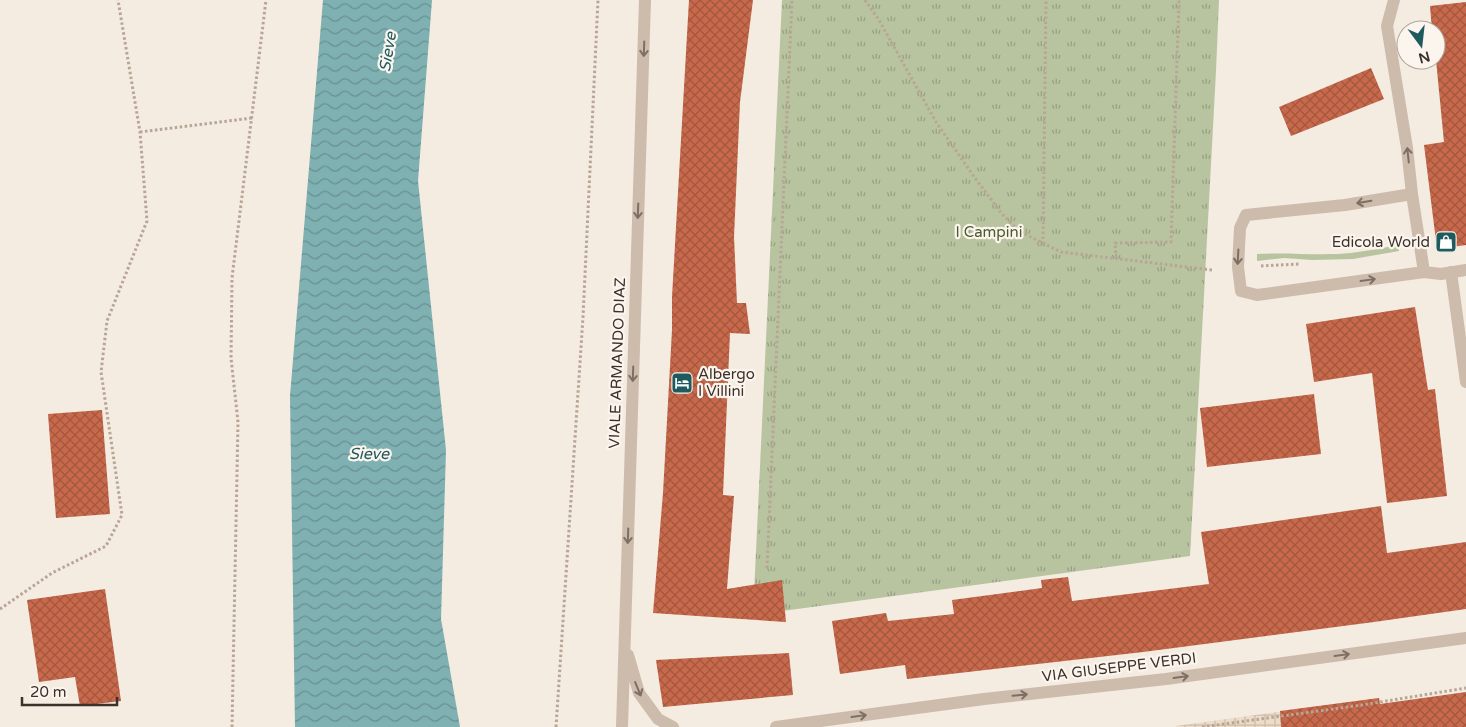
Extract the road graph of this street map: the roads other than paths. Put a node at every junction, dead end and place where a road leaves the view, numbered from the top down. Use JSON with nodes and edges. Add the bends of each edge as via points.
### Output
{"nodes":[{"id":1,"x":645,"y":0,"type":"edge"},
{"id":2,"x":1394,"y":0,"type":"edge"},
{"id":3,"x":1412,"y":194,"type":"junction"},
{"id":4,"x":1466,"y":270,"type":"edge"},
{"id":5,"x":1424,"y":272,"type":"junction"},
{"id":6,"x":1451,"y":272,"type":"junction"},
{"id":7,"x":1466,"y":382,"type":"edge"},
{"id":8,"x":1466,"y":638,"type":"edge"},
{"id":9,"x":624,"y":643,"type":"junction"},
{"id":10,"x":622,"y":727,"type":"edge"},
{"id":11,"x":673,"y":727,"type":"edge"},
{"id":12,"x":776,"y":727,"type":"edge"}],
"edges":[{"from":1,"to":9,"type":"street","name":"VIALE ARMANDO DIAZ","one_way":true},
{"from":3,"to":2,"type":"street","one_way":true,"via":[[1387,26]]},
{"from":3,"to":5,"type":"street"},
{"from":3,"to":5,"type":"street","one_way":true,"via":[[1345,205],[1246,215],[1240,228],[1238,267],[1241,291],[1257,295]]},
{"from":4,"to":6,"type":"street"},
{"from":5,"to":6,"type":"street"},
{"from":6,"to":7,"type":"street"},
{"from":12,"to":8,"type":"street","name":"VIA GIUSEPPE VERDI","one_way":true},
{"from":9,"to":10,"type":"street","name":"VIALE ARMANDO DIAZ"},
{"from":9,"to":11,"type":"street","one_way":true,"via":[[639,693],[658,719]]}]}
